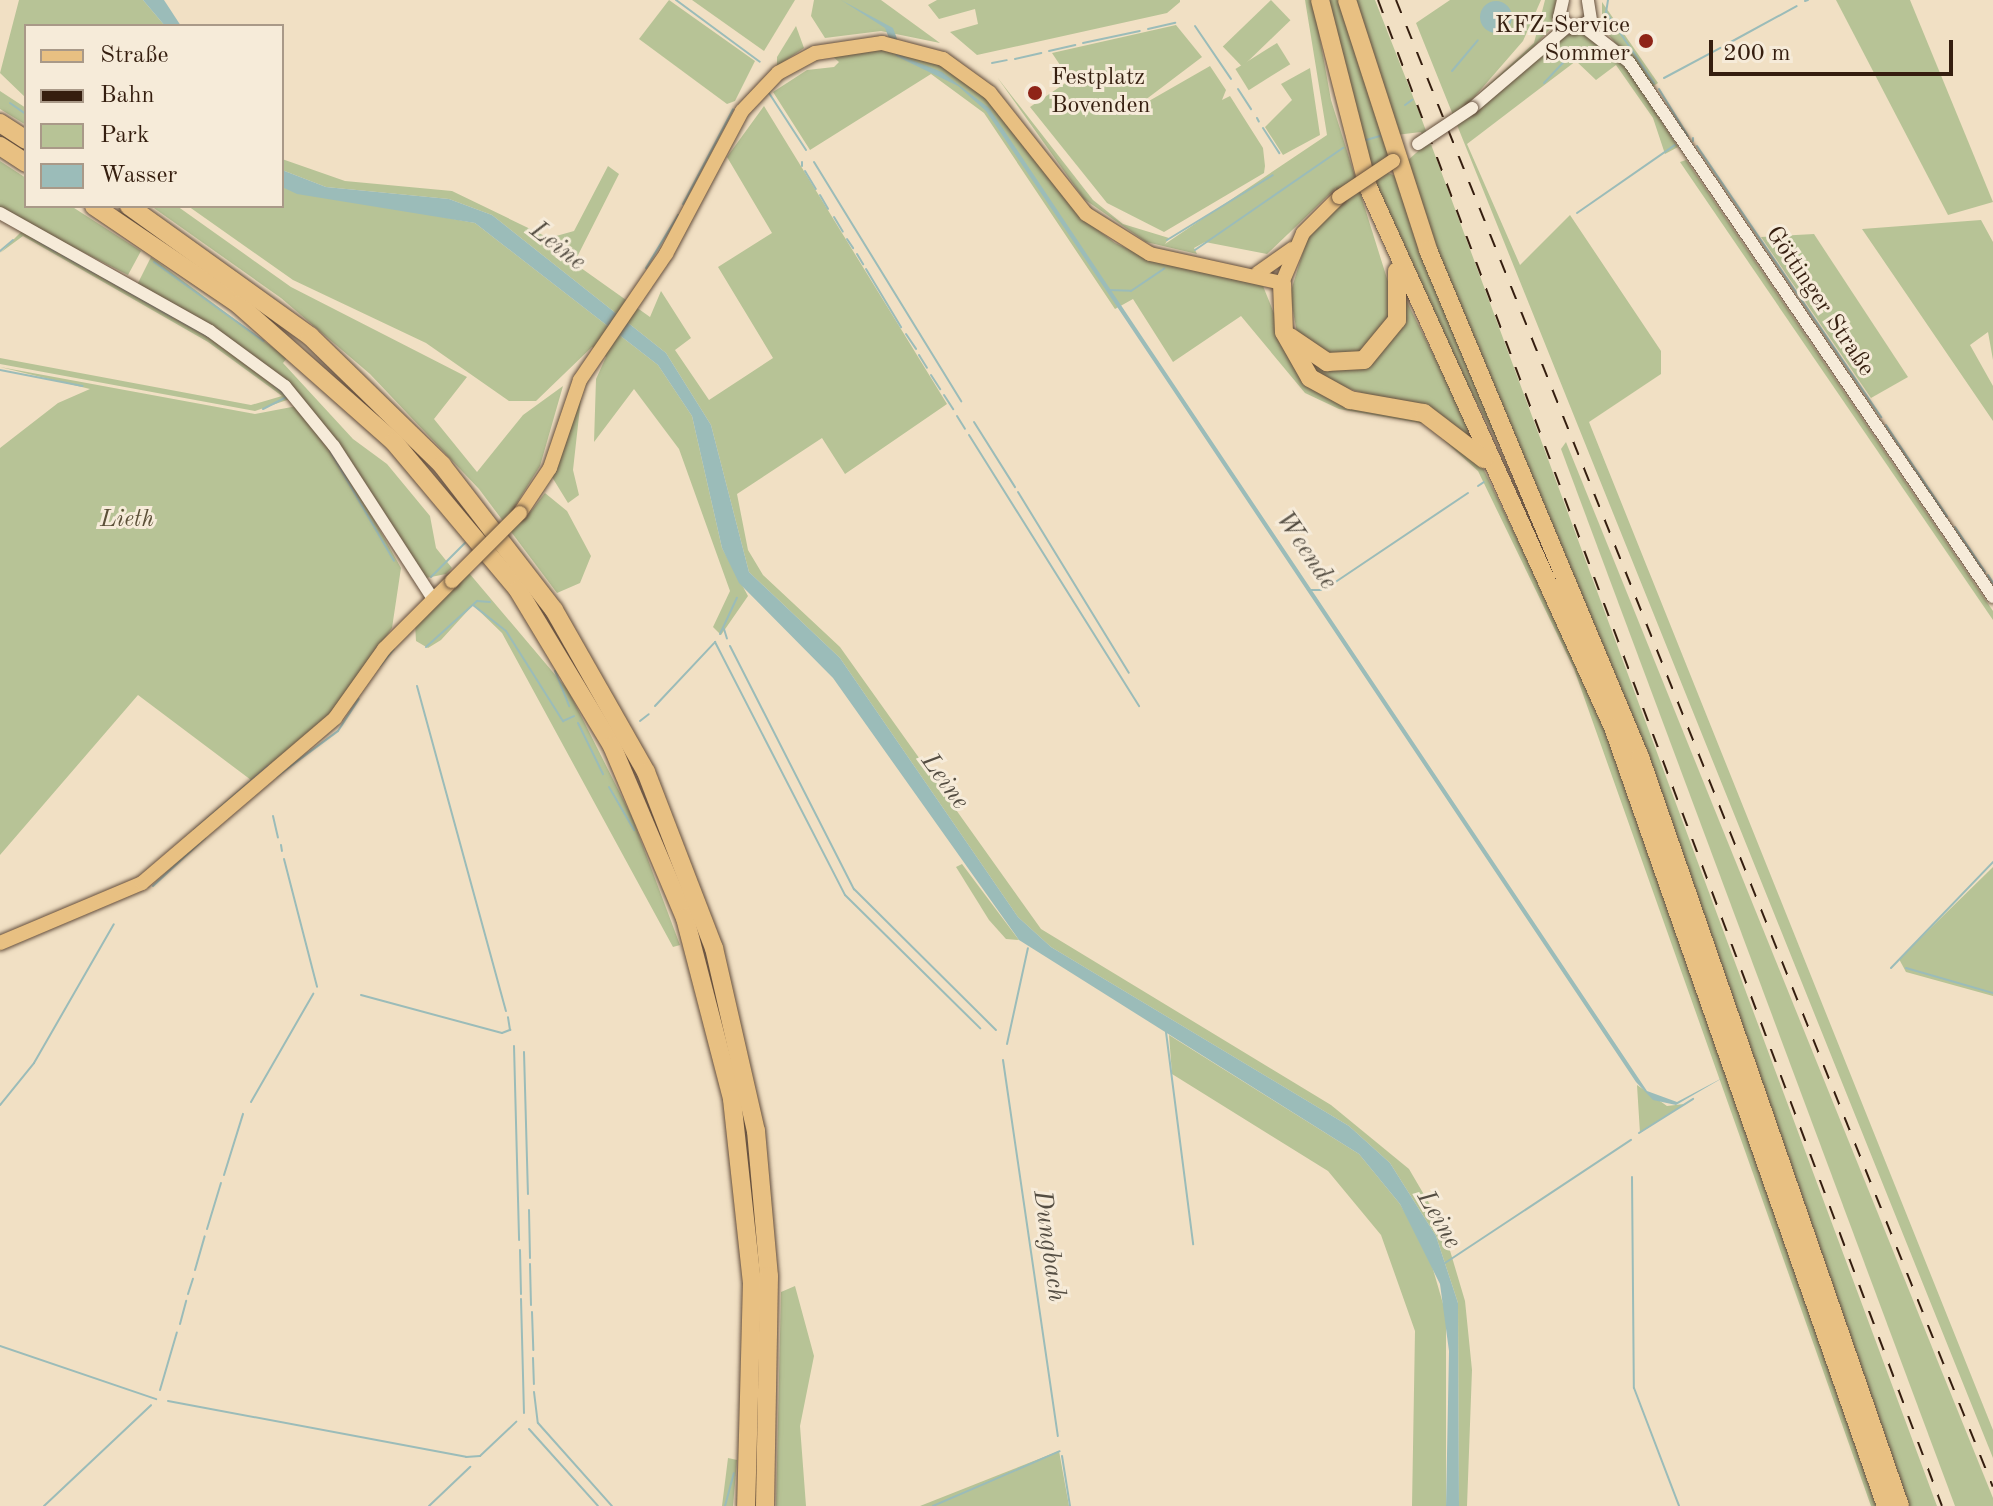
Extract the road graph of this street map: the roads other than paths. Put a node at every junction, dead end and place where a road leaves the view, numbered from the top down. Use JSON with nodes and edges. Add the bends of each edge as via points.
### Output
{"nodes":[{"id":1,"x":1320,"y":0,"type":"edge"},
{"id":2,"x":1347,"y":0,"type":"edge"},
{"id":3,"x":1563,"y":0,"type":"edge"},
{"id":4,"x":1588,"y":0,"type":"edge"},
{"id":5,"x":1588,"y":22,"type":"junction"},
{"id":6,"x":1564,"y":24,"type":"junction"},
{"id":7,"x":0,"y":123,"type":"edge"},
{"id":8,"x":24,"y":139,"type":"edge"},
{"id":9,"x":0,"y":146,"type":"edge"},
{"id":10,"x":1395,"y":160,"type":"junction"},
{"id":11,"x":24,"y":162,"type":"edge"},
{"id":12,"x":97,"y":208,"type":"edge"},
{"id":13,"x":132,"y":208,"type":"edge"},
{"id":14,"x":0,"y":213,"type":"edge"},
{"id":15,"x":1295,"y":246,"type":"junction"},
{"id":16,"x":1396,"y":256,"type":"junction"},
{"id":17,"x":1254,"y":274,"type":"junction"},
{"id":18,"x":1283,"y":281,"type":"junction"},
{"id":19,"x":1427,"y":324,"type":"junction"},
{"id":20,"x":1284,"y":332,"type":"junction"},
{"id":21,"x":1500,"y":480,"type":"junction"},
{"id":22,"x":1570,"y":590,"type":"junction"},
{"id":23,"x":1993,"y":597,"type":"edge"},
{"id":24,"x":433,"y":599,"type":"junction"},
{"id":25,"x":0,"y":943,"type":"edge"},
{"id":26,"x":746,"y":1506,"type":"edge"},
{"id":27,"x":765,"y":1506,"type":"edge"},
{"id":28,"x":1886,"y":1506,"type":"edge"},
{"id":29,"x":1900,"y":1506,"type":"edge"}],
"edges":[{"from":1,"to":16,"type":"highway","via":[[1354,146]]},
{"from":2,"to":10,"type":"highway"},
{"from":3,"to":6,"type":"street"},
{"from":4,"to":5,"type":"street"},
{"from":5,"to":6,"type":"street","name":"Göttinger Straße"},
{"from":5,"to":23,"type":"street","name":"Göttinger Straße","via":[[1648,90]]},
{"from":6,"to":10,"type":"street","bridge":true,"via":[[1472,108]]},
{"from":7,"to":8,"type":"highway"},
{"from":9,"to":11,"type":"highway"},
{"from":10,"to":15,"type":"main road","bridge":true,"via":[[1339,197]]},
{"from":10,"to":22,"type":"highway"},
{"from":12,"to":26,"type":"highway","via":[[238,304],[394,442],[518,590],[618,757],[685,918],[736,1125],[752,1293]]},
{"from":13,"to":27,"type":"highway","via":[[310,336],[442,465],[554,610],[646,772],[714,948],[756,1131],[769,1276]]},
{"from":14,"to":24,"type":"street","via":[[210,331],[285,386],[334,446]]},
{"from":15,"to":17,"type":"main road"},
{"from":15,"to":18,"type":"main road"},
{"from":16,"to":19,"type":"highway"},
{"from":16,"to":20,"type":"highway","via":[[1397,320],[1375,353],[1335,364]]},
{"from":17,"to":18,"type":"main road"},
{"from":17,"to":24,"type":"main road","bridge":true,"via":[[1150,254],[1101,228],[990,93],[915,49],[882,43],[815,53],[778,73],[742,111],[638,296],[594,356],[550,468],[520,513]]},
{"from":18,"to":20,"type":"highway"},
{"from":19,"to":21,"type":"highway"},
{"from":19,"to":22,"type":"highway"},
{"from":20,"to":21,"type":"highway","via":[[1319,385],[1446,424]]},
{"from":21,"to":28,"type":"highway","via":[[1613,727]]},
{"from":22,"to":29,"type":"highway","via":[[1656,801]]},
{"from":24,"to":25,"type":"main road","via":[[325,728],[142,883]]}]}
